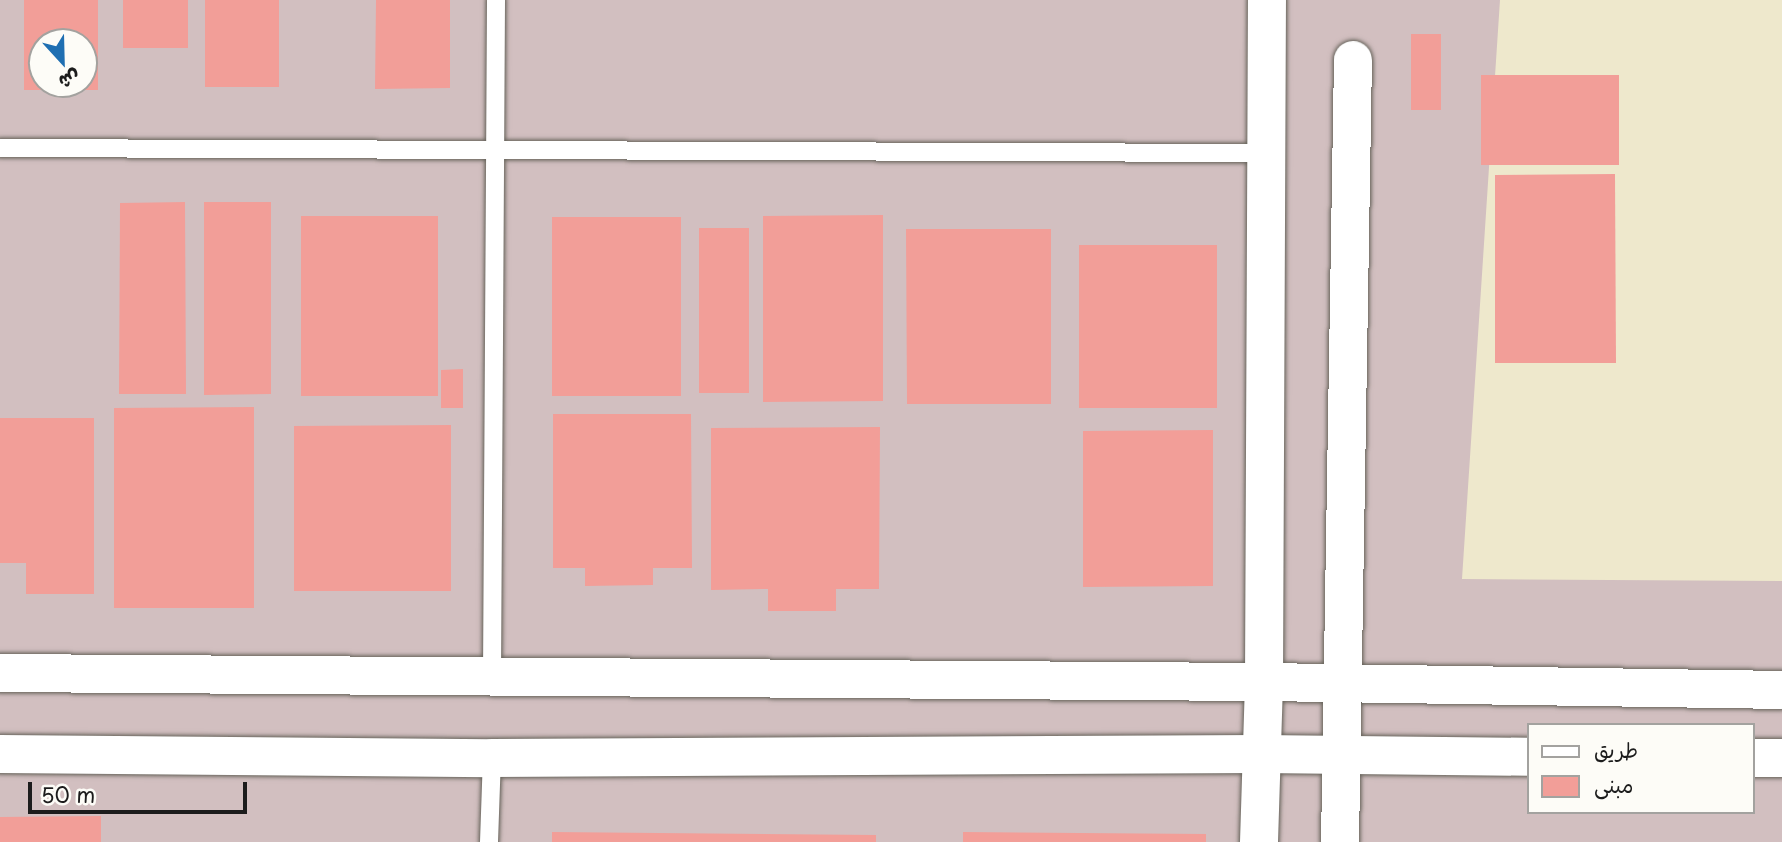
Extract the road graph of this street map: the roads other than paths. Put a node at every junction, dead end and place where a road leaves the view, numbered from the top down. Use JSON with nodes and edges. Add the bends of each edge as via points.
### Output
{"nodes":[{"id":1,"x":496,"y":0,"type":"edge"},
{"id":2,"x":1267,"y":0,"type":"edge"},
{"id":3,"x":1353,"y":60,"type":"dead end"},
{"id":4,"x":0,"y":148,"type":"edge"},
{"id":5,"x":495,"y":152,"type":"junction"},
{"id":6,"x":1267,"y":153,"type":"junction"},
{"id":7,"x":0,"y":673,"type":"edge"},
{"id":8,"x":492,"y":676,"type":"junction"},
{"id":9,"x":1264,"y":682,"type":"junction"},
{"id":10,"x":1340,"y":685,"type":"junction"},
{"id":11,"x":1782,"y":690,"type":"edge"},
{"id":12,"x":0,"y":754,"type":"edge"},
{"id":13,"x":1260,"y":754,"type":"junction"},
{"id":14,"x":1339,"y":757,"type":"junction"},
{"id":15,"x":1526,"y":757,"type":"edge"},
{"id":16,"x":492,"y":758,"type":"junction"},
{"id":17,"x":1754,"y":758,"type":"edge"},
{"id":18,"x":1782,"y":758,"type":"edge"},
{"id":19,"x":489,"y":842,"type":"edge"},
{"id":20,"x":1259,"y":842,"type":"edge"},
{"id":21,"x":1340,"y":842,"type":"edge"}],
"edges":[{"from":1,"to":5,"type":"lane"},
{"from":2,"to":6,"type":"street"},
{"from":3,"to":10,"type":"street"},
{"from":4,"to":5,"type":"lane"},
{"from":5,"to":6,"type":"lane"},
{"from":5,"to":8,"type":"lane"},
{"from":6,"to":9,"type":"street"},
{"from":7,"to":8,"type":"street"},
{"from":8,"to":9,"type":"street"},
{"from":9,"to":10,"type":"street"},
{"from":9,"to":13,"type":"street"},
{"from":10,"to":11,"type":"street"},
{"from":10,"to":14,"type":"street"},
{"from":12,"to":16,"type":"street"},
{"from":13,"to":14,"type":"street"},
{"from":13,"to":16,"type":"street"},
{"from":13,"to":20,"type":"street"},
{"from":14,"to":15,"type":"street"},
{"from":14,"to":21,"type":"street"},
{"from":16,"to":19,"type":"lane"},
{"from":17,"to":18,"type":"street"}]}
